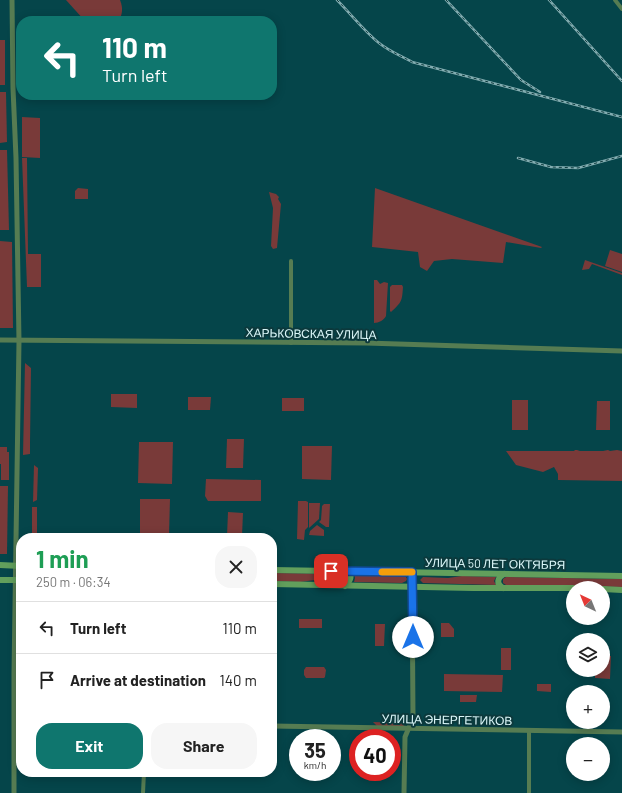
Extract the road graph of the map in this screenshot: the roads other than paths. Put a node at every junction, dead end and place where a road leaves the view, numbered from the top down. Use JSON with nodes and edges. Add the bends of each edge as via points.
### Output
{"nodes":[{"id":1,"x":12,"y":0,"type":"edge"},
{"id":2,"x":615,"y":0,"type":"edge"},
{"id":3,"x":622,"y":9,"type":"edge"},
{"id":4,"x":291,"y":262,"type":"dead end"},
{"id":5,"x":0,"y":340,"type":"edge"},
{"id":6,"x":19,"y":341,"type":"junction"},
{"id":7,"x":291,"y":343,"type":"junction"},
{"id":8,"x":622,"y":351,"type":"edge"},
{"id":9,"x":19,"y":533,"type":"edge"},
{"id":10,"x":0,"y":566,"type":"edge"},
{"id":11,"x":16,"y":566,"type":"edge"},
{"id":12,"x":277,"y":570,"type":"edge"},
{"id":13,"x":346,"y":571,"type":"junction"},
{"id":14,"x":412,"y":572,"type":"junction"},
{"id":15,"x":504,"y":574,"type":"junction"},
{"id":16,"x":622,"y":576,"type":"edge"},
{"id":17,"x":0,"y":580,"type":"edge"},
{"id":18,"x":16,"y":580,"type":"edge"},
{"id":19,"x":277,"y":584,"type":"edge"},
{"id":20,"x":345,"y":586,"type":"junction"},
{"id":21,"x":412,"y":587,"type":"junction"},
{"id":22,"x":503,"y":588,"type":"junction"},
{"id":23,"x":566,"y":588,"type":"edge"},
{"id":24,"x":610,"y":589,"type":"edge"},
{"id":25,"x":622,"y":590,"type":"edge"},
{"id":26,"x":16,"y":664,"type":"edge"},
{"id":27,"x":14,"y":720,"type":"joint"},
{"id":28,"x":277,"y":726,"type":"edge"},
{"id":29,"x":409,"y":728,"type":"junction"},
{"id":30,"x":529,"y":730,"type":"junction"},
{"id":31,"x":622,"y":732,"type":"edge"},
{"id":32,"x":144,"y":777,"type":"edge"},
{"id":33,"x":14,"y":793,"type":"edge"},
{"id":34,"x":144,"y":793,"type":"edge"},
{"id":35,"x":404,"y":793,"type":"edge"},
{"id":36,"x":529,"y":793,"type":"edge"}],
"edges":[{"from":1,"to":6,"type":"street"},
{"from":2,"to":3,"type":"street"},
{"from":4,"to":7,"type":"street"},
{"from":5,"to":6,"type":"street","name":"ХАРЬКОВСКАЯ УЛИЦА"},
{"from":6,"to":7,"type":"street","name":"ХАРЬКОВСКАЯ УЛИЦА"},
{"from":6,"to":9,"type":"street"},
{"from":7,"to":8,"type":"street","name":"ХАРЬКОВСКАЯ УЛИЦА"},
{"from":10,"to":11,"type":"main road"},
{"from":12,"to":13,"type":"main road","name":"УЛИЦА 50 ЛЕТ ОКТЯБРЯ"},
{"from":13,"to":14,"type":"main road","name":"УЛИЦА 50 ЛЕТ ОКТЯБРЯ"},
{"from":13,"to":20,"type":"main road","via":[[351,578]]},
{"from":14,"to":15,"type":"main road","name":"УЛИЦА 50 ЛЕТ ОКТЯБРЯ"},
{"from":14,"to":21,"type":"street"},
{"from":15,"to":16,"type":"main road","name":"УЛИЦА 50 ЛЕТ ОКТЯБРЯ"},
{"from":15,"to":22,"type":"main road","via":[[498,581]]},
{"from":17,"to":18,"type":"main road"},
{"from":19,"to":20,"type":"main road","name":"УЛИЦА 50 ЛЕТ ОКТЯБРЯ"},
{"from":20,"to":21,"type":"main road","name":"УЛИЦА 50 ЛЕТ ОКТЯБРЯ"},
{"from":21,"to":22,"type":"main road","name":"УЛИЦА 50 ЛЕТ ОКТЯБРЯ"},
{"from":21,"to":29,"type":"street","via":[[413,718]]},
{"from":22,"to":23,"type":"main road","name":"УЛИЦА 50 ЛЕТ ОКТЯБРЯ"},
{"from":24,"to":25,"type":"main road"},
{"from":26,"to":27,"type":"street"},
{"from":27,"to":33,"type":"street"},
{"from":28,"to":29,"type":"street","name":"УЛИЦА ЭНЕРГЕТИКОВ"},
{"from":29,"to":30,"type":"street","name":"УЛИЦА ЭНЕРГЕТИКОВ"},
{"from":29,"to":35,"type":"street","via":[[405,737]]},
{"from":30,"to":31,"type":"street","name":"УЛИЦА ЭНЕРГЕТИКОВ"},
{"from":30,"to":36,"type":"street"},
{"from":32,"to":34,"type":"street"}]}
